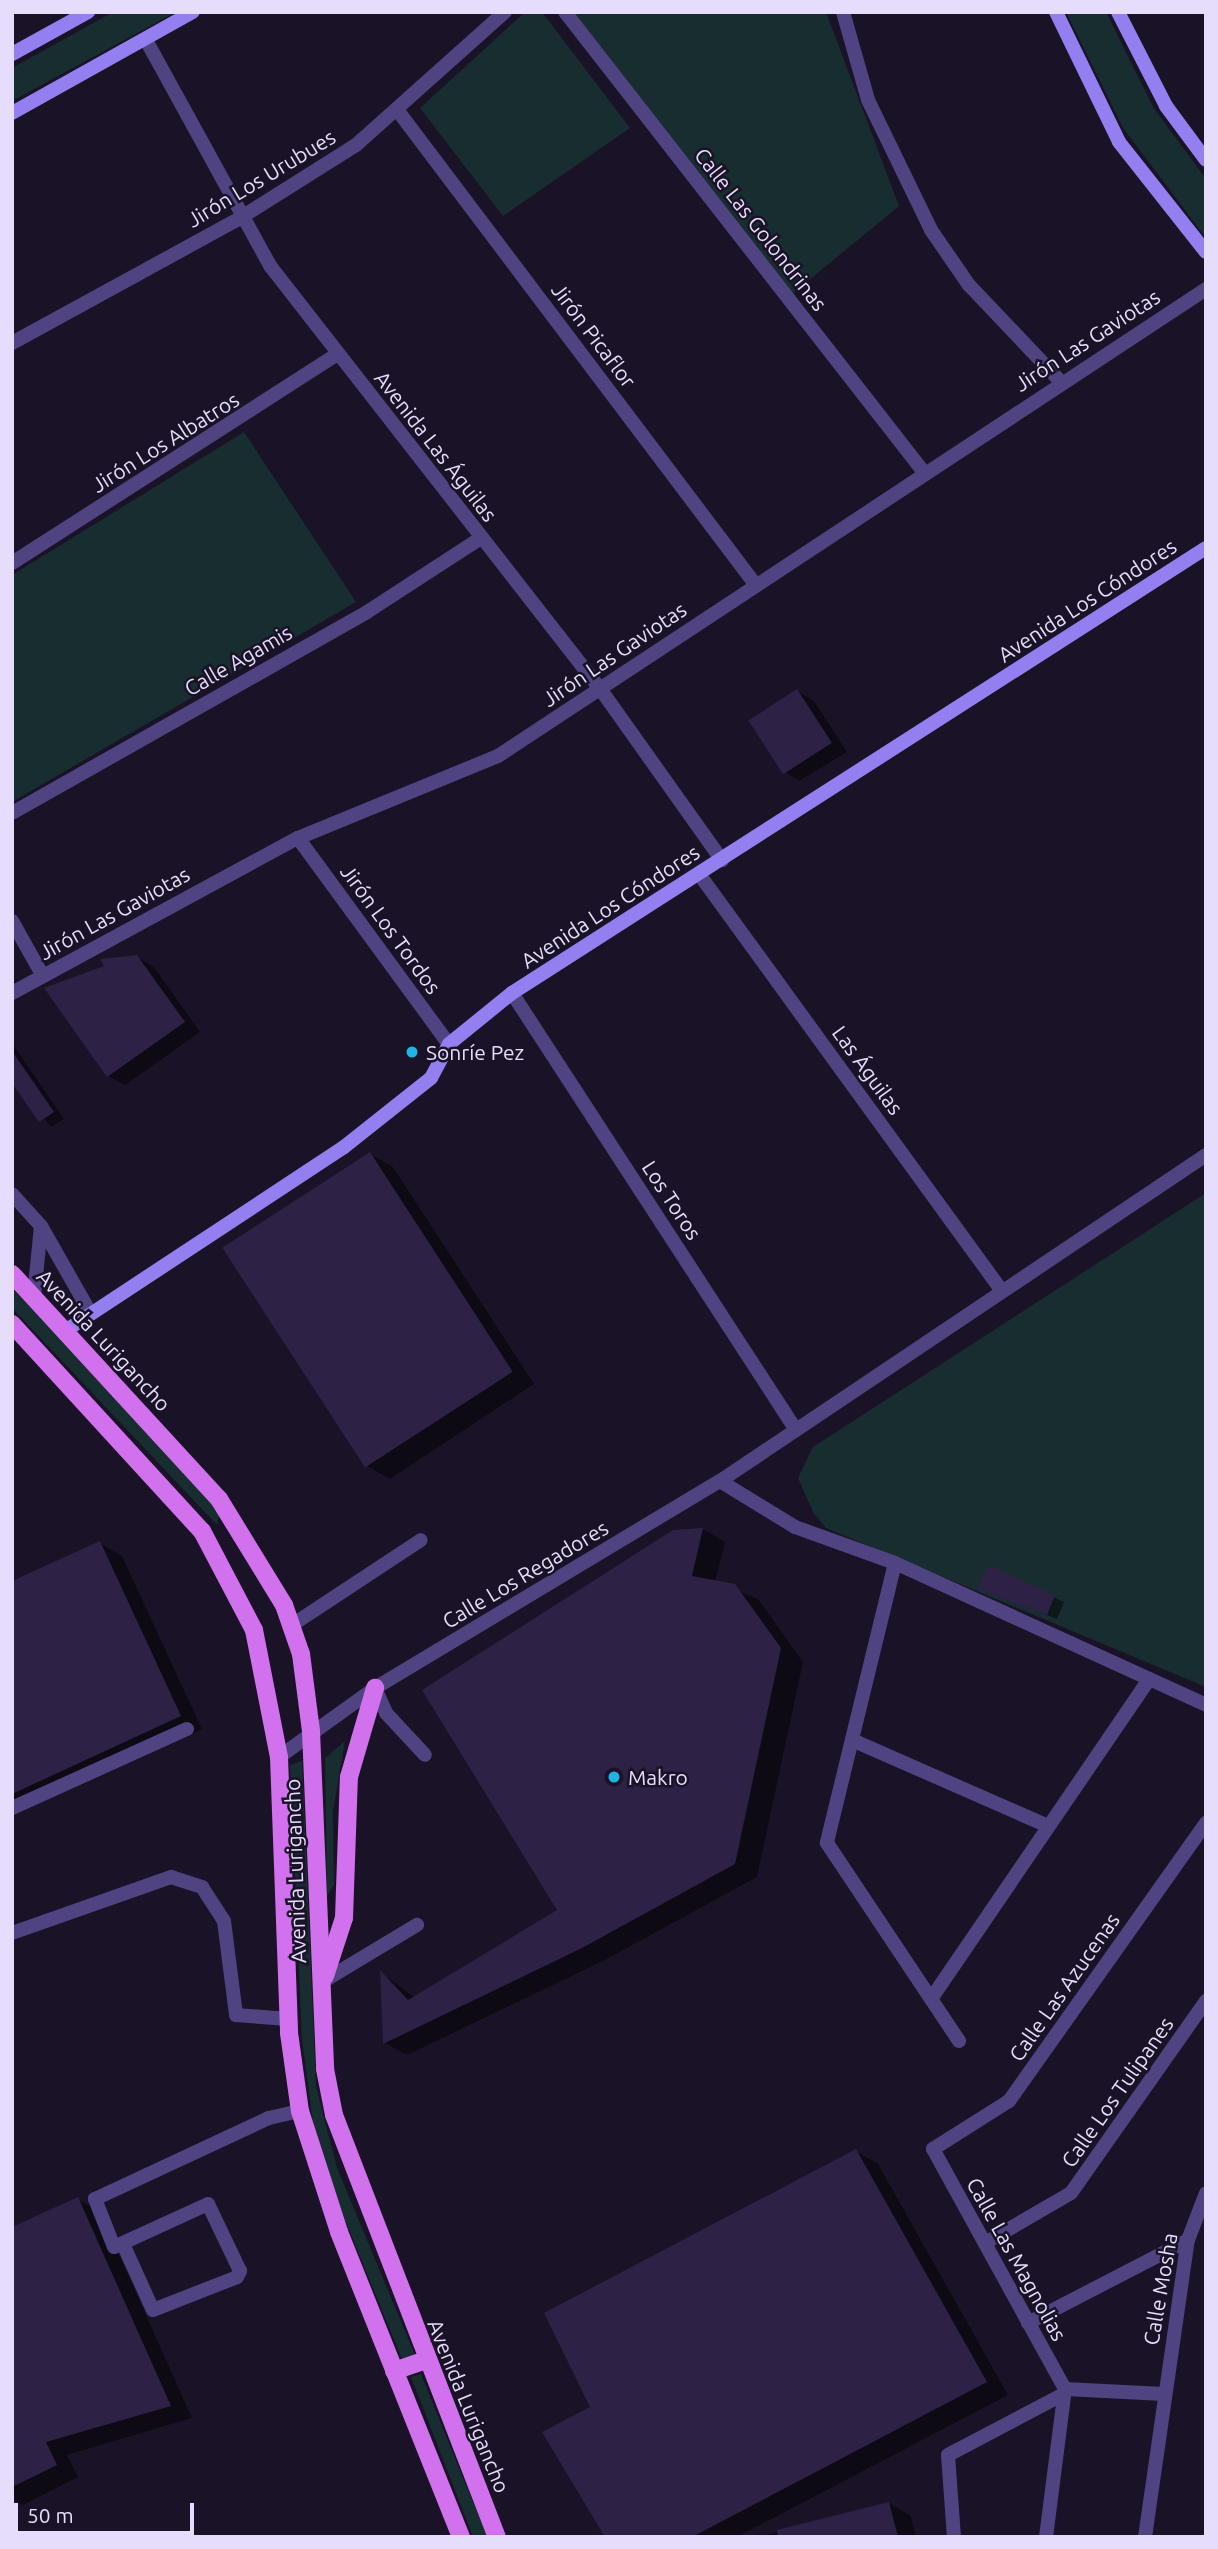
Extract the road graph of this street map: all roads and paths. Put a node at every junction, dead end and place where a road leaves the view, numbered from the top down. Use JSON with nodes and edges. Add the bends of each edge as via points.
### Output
{"nodes":[{"id":1,"x":88,"y":12,"type":"edge"},
{"id":2,"x":193,"y":12,"type":"edge"},
{"id":3,"x":505,"y":12,"type":"edge"},
{"id":4,"x":565,"y":12,"type":"edge"},
{"id":5,"x":843,"y":12,"type":"edge"},
{"id":6,"x":1056,"y":12,"type":"edge"},
{"id":7,"x":1118,"y":12,"type":"edge"},
{"id":8,"x":146,"y":40,"type":"junction"},
{"id":9,"x":12,"y":54,"type":"edge"},
{"id":10,"x":398,"y":111,"type":"junction"},
{"id":11,"x":12,"y":113,"type":"edge"},
{"id":12,"x":1206,"y":160,"type":"edge"},
{"id":13,"x":240,"y":218,"type":"junction"},
{"id":14,"x":1206,"y":252,"type":"edge"},
{"id":15,"x":1206,"y":289,"type":"edge"},
{"id":16,"x":12,"y":343,"type":"edge"},
{"id":17,"x":338,"y":354,"type":"junction"},
{"id":18,"x":1060,"y":381,"type":"junction"},
{"id":19,"x":923,"y":471,"type":"junction"},
{"id":20,"x":481,"y":538,"type":"junction"},
{"id":21,"x":1206,"y":548,"type":"edge"},
{"id":22,"x":12,"y":563,"type":"edge"},
{"id":23,"x":755,"y":584,"type":"junction"},
{"id":24,"x":601,"y":690,"type":"junction"},
{"id":25,"x":12,"y":813,"type":"edge"},
{"id":26,"x":298,"y":838,"type":"junction"},
{"id":27,"x":722,"y":860,"type":"junction"},
{"id":28,"x":699,"y":874,"type":"junction"},
{"id":29,"x":12,"y":921,"type":"edge"},
{"id":30,"x":43,"y":976,"type":"junction"},
{"id":31,"x":12,"y":993,"type":"edge"},
{"id":32,"x":512,"y":993,"type":"junction"},
{"id":33,"x":449,"y":1044,"type":"junction"},
{"id":34,"x":1206,"y":1155,"type":"edge"},
{"id":35,"x":12,"y":1194,"type":"edge"},
{"id":36,"x":41,"y":1226,"type":"junction"},
{"id":37,"x":12,"y":1274,"type":"edge"},
{"id":38,"x":1002,"y":1291,"type":"junction"},
{"id":39,"x":34,"y":1297,"type":"junction"},
{"id":40,"x":91,"y":1314,"type":"junction"},
{"id":41,"x":12,"y":1324,"type":"edge"},
{"id":42,"x":65,"y":1331,"type":"junction"},
{"id":43,"x":796,"y":1430,"type":"junction"},
{"id":44,"x":720,"y":1481,"type":"junction"},
{"id":45,"x":421,"y":1540,"type":"dead end"},
{"id":46,"x":895,"y":1563,"type":"junction"},
{"id":47,"x":292,"y":1625,"type":"junction"},
{"id":48,"x":1149,"y":1679,"type":"junction"},
{"id":49,"x":375,"y":1688,"type":"junction"},
{"id":50,"x":1206,"y":1705,"type":"edge"},
{"id":51,"x":187,"y":1729,"type":"dead end"},
{"id":52,"x":311,"y":1731,"type":"junction"},
{"id":53,"x":852,"y":1740,"type":"junction"},
{"id":54,"x":425,"y":1755,"type":"dead end"},
{"id":55,"x":279,"y":1757,"type":"junction"},
{"id":56,"x":12,"y":1808,"type":"edge"},
{"id":57,"x":1206,"y":1823,"type":"edge"},
{"id":58,"x":1048,"y":1826,"type":"junction"},
{"id":59,"x":417,"y":1925,"type":"dead end"},
{"id":60,"x":12,"y":1933,"type":"edge"},
{"id":61,"x":322,"y":1982,"type":"junction"},
{"id":62,"x":931,"y":1999,"type":"junction"},
{"id":63,"x":1206,"y":2001,"type":"edge"},
{"id":64,"x":288,"y":2019,"type":"junction"},
{"id":65,"x":959,"y":2041,"type":"dead end"},
{"id":66,"x":300,"y":2111,"type":"junction"},
{"id":67,"x":933,"y":2148,"type":"joint"},
{"id":68,"x":1206,"y":2193,"type":"edge"},
{"id":69,"x":1188,"y":2240,"type":"junction"},
{"id":70,"x":985,"y":2243,"type":"junction"},
{"id":71,"x":123,"y":2244,"type":"junction"},
{"id":72,"x":1028,"y":2323,"type":"junction"},
{"id":73,"x":426,"y":2360,"type":"junction"},
{"id":74,"x":394,"y":2371,"type":"junction"},
{"id":75,"x":1063,"y":2392,"type":"junction"},
{"id":76,"x":1164,"y":2394,"type":"junction"},
{"id":77,"x":461,"y":2537,"type":"edge"},
{"id":78,"x":497,"y":2537,"type":"edge"},
{"id":79,"x":954,"y":2537,"type":"edge"},
{"id":80,"x":1046,"y":2537,"type":"edge"},
{"id":81,"x":1145,"y":2537,"type":"edge"}],
"edges":[{"from":1,"to":9,"type":"main road"},
{"from":2,"to":8,"type":"main road"},
{"from":3,"to":10,"type":"street","name":"Jirón Los Urubues"},
{"from":4,"to":19,"type":"street","name":"Calle Las Golondrinas"},
{"from":5,"to":18,"type":"street","via":[[868,100],[931,230],[969,285]]},
{"from":6,"to":14,"type":"main road","via":[[1119,142]]},
{"from":7,"to":12,"type":"main road","via":[[1160,96]]},
{"from":8,"to":11,"type":"main road"},
{"from":8,"to":13,"type":"street","name":"Avenida Las Águilas"},
{"from":10,"to":13,"type":"street","name":"Jirón Los Urubues"},
{"from":10,"to":23,"type":"street","name":"Jirón Picaflor"},
{"from":13,"to":16,"type":"street","name":"Jirón Los Urubues"},
{"from":13,"to":17,"type":"street","name":"Avenida Las Águilas"},
{"from":15,"to":18,"type":"street","name":"Jirón Las Gaviotas"},
{"from":17,"to":20,"type":"street","name":"Avenida Las Águilas"},
{"from":17,"to":22,"type":"street","name":"Jirón Los Albatros"},
{"from":18,"to":19,"type":"street","name":"Jirón Las Gaviotas"},
{"from":19,"to":23,"type":"street","name":"Jirón Las Gaviotas"},
{"from":20,"to":24,"type":"street","name":"Avenida Las Águilas"},
{"from":20,"to":25,"type":"street","name":"Calle Agamis","via":[[367,612]]},
{"from":21,"to":27,"type":"main road","name":"Avenida Los Cóndores"},
{"from":23,"to":24,"type":"street","name":"Jirón Las Gaviotas"},
{"from":24,"to":26,"type":"street","name":"Jirón Las Gaviotas","via":[[436,787]]},
{"from":24,"to":27,"type":"street","name":"Avenida Las Águilas"},
{"from":26,"to":30,"type":"street","name":"Jirón Las Gaviotas"},
{"from":26,"to":33,"type":"street","name":"Jirón Los Tordos"},
{"from":27,"to":28,"type":"main road","name":"Avenida Los Cóndores"},
{"from":28,"to":32,"type":"main road","name":"Avenida Los Cóndores"},
{"from":28,"to":38,"type":"street","name":"Las Águilas"},
{"from":29,"to":30,"type":"street"},
{"from":30,"to":31,"type":"street","name":"Jirón Las Gaviotas"},
{"from":32,"to":33,"type":"main road","name":"Avenida Los Cóndores"},
{"from":32,"to":43,"type":"street","name":"Los Toros"},
{"from":33,"to":40,"type":"main road","name":"Avenida Los Cóndores","via":[[431,1078],[344,1147]]},
{"from":34,"to":38,"type":"street","name":"Calle Los Regadores"},
{"from":35,"to":36,"type":"street"},
{"from":36,"to":39,"type":"street"},
{"from":36,"to":40,"type":"street"},
{"from":37,"to":39,"type":"main road","name":"Avenida Lurigancho"},
{"from":38,"to":43,"type":"street","name":"Calle Los Regadores"},
{"from":39,"to":42,"type":"main road","name":"Avenida Lurigancho"},
{"from":40,"to":42,"type":"main road","name":"Avenida Los Cóndores"},
{"from":41,"to":55,"type":"main road","name":"Avenida Lurigancho","via":[[220,1557],[264,1664]]},
{"from":42,"to":47,"type":"main road","name":"Avenida Lurigancho","via":[[219,1499],[264,1566]]},
{"from":43,"to":44,"type":"street","name":"Calle Los Regadores"},
{"from":44,"to":46,"type":"street","via":[[795,1527]]},
{"from":44,"to":49,"type":"street","name":"Calle Los Regadores"},
{"from":45,"to":47,"type":"street"},
{"from":46,"to":48,"type":"street"},
{"from":46,"to":53,"type":"street"},
{"from":47,"to":52,"type":"main road","name":"Avenida Lurigancho"},
{"from":48,"to":50,"type":"street"},
{"from":48,"to":58,"type":"street"},
{"from":49,"to":52,"type":"street","name":"Calle Los Regadores"},
{"from":49,"to":54,"type":"street","via":[[386,1713]]},
{"from":49,"to":61,"type":"main road","via":[[349,1777],[344,1918]]},
{"from":51,"to":56,"type":"street"},
{"from":52,"to":55,"type":"street","name":"Calle Los Regadores"},
{"from":52,"to":61,"type":"main road","name":"Avenida Lurigancho"},
{"from":53,"to":58,"type":"street"},
{"from":53,"to":62,"type":"street","via":[[827,1843]]},
{"from":55,"to":64,"type":"main road","name":"Avenida Lurigancho"},
{"from":57,"to":67,"type":"street","name":"Calle Las Azucenas","via":[[1009,2101]]},
{"from":58,"to":62,"type":"street"},
{"from":59,"to":61,"type":"street"},
{"from":60,"to":64,"type":"street","via":[[171,1877],[202,1887],[224,1921],[236,2015]]},
{"from":61,"to":73,"type":"main road","name":"Avenida Lurigancho","via":[[334,2115]]},
{"from":62,"to":65,"type":"street"},
{"from":63,"to":70,"type":"street","name":"Calle Los Tulipanes","via":[[1071,2193]]},
{"from":64,"to":66,"type":"main road","name":"Avenida Lurigancho"},
{"from":66,"to":71,"type":"street","via":[[268,2118],[95,2199],[114,2247]]},
{"from":66,"to":74,"type":"main road","name":"Avenida Lurigancho"},
{"from":67,"to":70,"type":"street","name":"Calle Las Magnolias"},
{"from":68,"to":69,"type":"street","name":"Calle Mosha"},
{"from":69,"to":72,"type":"street"},
{"from":69,"to":76,"type":"street","name":"Calle Mosha"},
{"from":70,"to":72,"type":"street","name":"Calle Las Magnolias"},
{"from":71,"to":71,"type":"street","via":[[208,2204],[240,2271],[237,2277],[153,2310]]},
{"from":72,"to":75,"type":"street","name":"Calle Las Magnolias"},
{"from":73,"to":74,"type":"main road"},
{"from":73,"to":78,"type":"main road","name":"Avenida Lurigancho"},
{"from":74,"to":77,"type":"main road","name":"Avenida Lurigancho"},
{"from":75,"to":76,"type":"street"},
{"from":75,"to":79,"type":"street","via":[[948,2455]]},
{"from":75,"to":80,"type":"street"},
{"from":76,"to":81,"type":"street","name":"Calle Mosha"}]}
